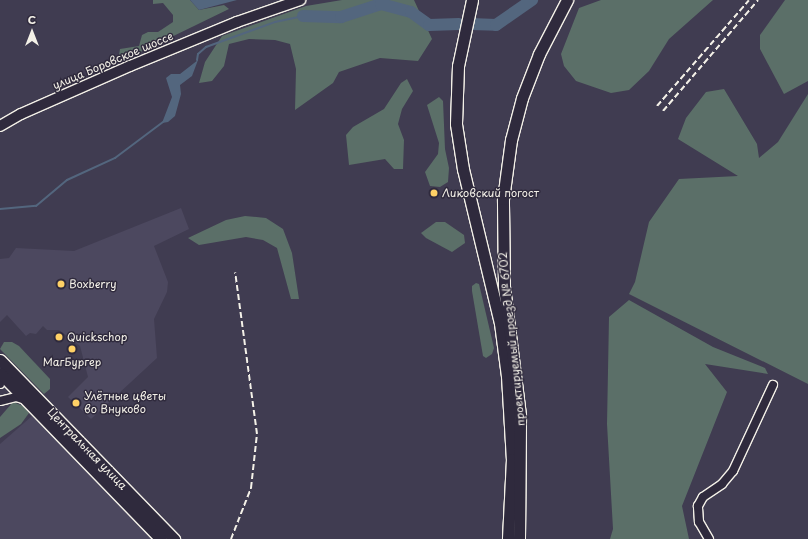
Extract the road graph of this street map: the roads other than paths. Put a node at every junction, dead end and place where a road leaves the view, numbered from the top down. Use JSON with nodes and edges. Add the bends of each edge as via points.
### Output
{"nodes":[{"id":1,"x":280,"y":0,"type":"edge"},
{"id":2,"x":300,"y":0,"type":"edge"},
{"id":3,"x":472,"y":0,"type":"edge"},
{"id":4,"x":567,"y":0,"type":"edge"},
{"id":5,"x":237,"y":22,"type":"junction"},
{"id":6,"x":0,"y":126,"type":"edge"},
{"id":7,"x":0,"y":360,"type":"edge"},
{"id":8,"x":0,"y":373,"type":"edge"},
{"id":9,"x":773,"y":385,"type":"dead end"},
{"id":10,"x":26,"y":400,"type":"junction"},
{"id":11,"x":0,"y":401,"type":"edge"},
{"id":12,"x":162,"y":539,"type":"edge"},
{"id":13,"x":174,"y":539,"type":"edge"},
{"id":14,"x":508,"y":539,"type":"edge"},
{"id":15,"x":519,"y":539,"type":"edge"},
{"id":16,"x":709,"y":539,"type":"edge"}],
"edges":[{"from":1,"to":5,"type":"street"},
{"from":2,"to":5,"type":"street"},
{"from":3,"to":14,"type":"main road","name":"проектируемый проезд № 6702","via":[[458,66],[456,124],[463,169],[500,323],[507,376],[512,459]]},
{"from":4,"to":15,"type":"main road","name":"проектируемый проезд № 6702","via":[[531,73],[516,118],[503,199],[504,286],[520,415]]},
{"from":5,"to":6,"type":"street","name":"улица Боровское шоссе","via":[[47,102]]},
{"from":7,"to":13,"type":"main road","name":"Центральная улица"},
{"from":8,"to":10,"type":"main road","name":"Центральная улица"},
{"from":9,"to":16,"type":"street","via":[[733,471],[722,484],[703,497],[698,506],[699,522]]},
{"from":10,"to":11,"type":"street","via":[[16,397]]},
{"from":10,"to":12,"type":"main road","name":"Центральная улица"}]}
